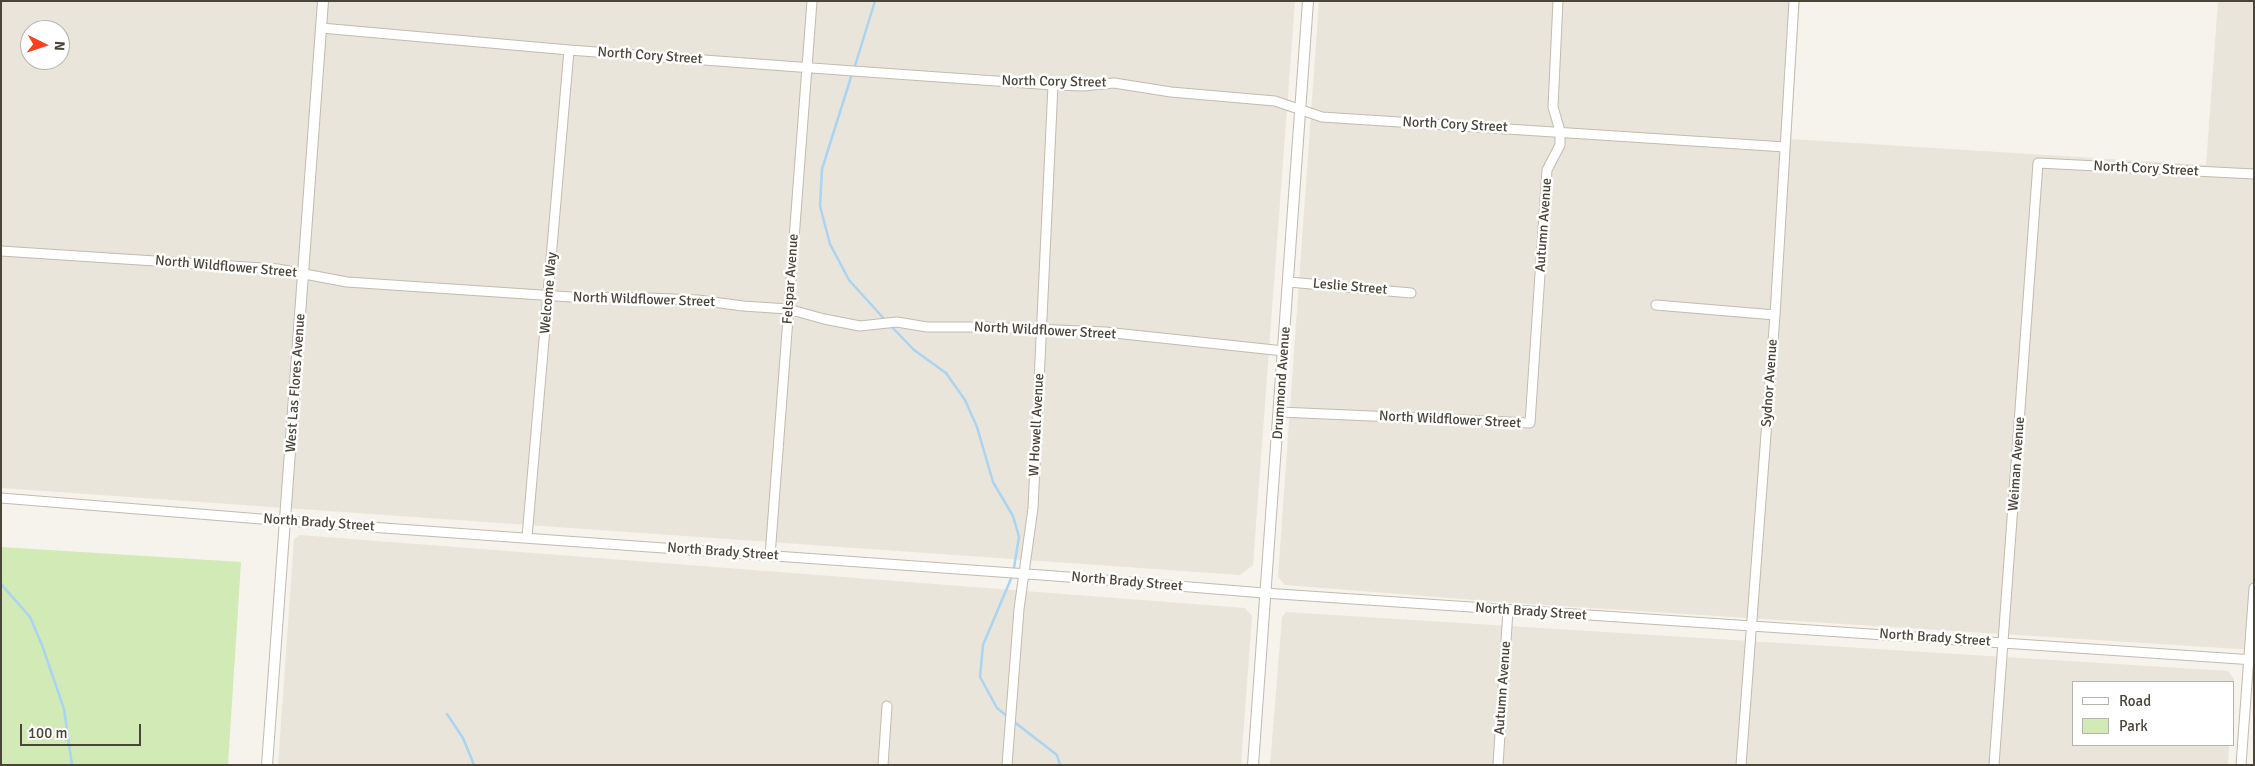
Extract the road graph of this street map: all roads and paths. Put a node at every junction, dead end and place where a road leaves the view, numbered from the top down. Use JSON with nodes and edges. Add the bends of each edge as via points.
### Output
{"nodes":[{"id":1,"x":323,"y":1,"type":"edge"},
{"id":2,"x":812,"y":1,"type":"edge"},
{"id":3,"x":1308,"y":1,"type":"edge"},
{"id":4,"x":1558,"y":1,"type":"edge"},
{"id":5,"x":1794,"y":1,"type":"edge"},
{"id":6,"x":321,"y":28,"type":"junction"},
{"id":7,"x":569,"y":50,"type":"junction"},
{"id":8,"x":807,"y":68,"type":"junction"},
{"id":9,"x":1053,"y":85,"type":"junction"},
{"id":10,"x":1300,"y":108,"type":"junction"},
{"id":11,"x":1560,"y":131,"type":"junction"},
{"id":12,"x":1785,"y":147,"type":"junction"},
{"id":13,"x":2038,"y":163,"type":"joint"},
{"id":14,"x":2254,"y":174,"type":"edge"},
{"id":15,"x":1,"y":251,"type":"edge"},
{"id":16,"x":304,"y":274,"type":"junction"},
{"id":17,"x":1289,"y":282,"type":"junction"},
{"id":18,"x":1410,"y":293,"type":"dead end"},
{"id":19,"x":549,"y":296,"type":"junction"},
{"id":20,"x":1656,"y":305,"type":"dead end"},
{"id":21,"x":788,"y":309,"type":"junction"},
{"id":22,"x":1775,"y":315,"type":"junction"},
{"id":23,"x":1042,"y":330,"type":"junction"},
{"id":24,"x":1284,"y":351,"type":"junction"},
{"id":25,"x":1280,"y":412,"type":"junction"},
{"id":26,"x":1530,"y":423,"type":"joint"},
{"id":27,"x":1,"y":498,"type":"edge"},
{"id":28,"x":286,"y":521,"type":"junction"},
{"id":29,"x":528,"y":537,"type":"junction"},
{"id":30,"x":770,"y":556,"type":"junction"},
{"id":31,"x":1025,"y":574,"type":"junction"},
{"id":32,"x":2254,"y":588,"type":"edge"},
{"id":33,"x":1264,"y":593,"type":"junction"},
{"id":34,"x":1508,"y":610,"type":"junction"},
{"id":35,"x":1752,"y":626,"type":"junction"},
{"id":36,"x":2003,"y":643,"type":"junction"},
{"id":37,"x":2251,"y":660,"type":"edge"},
{"id":38,"x":887,"y":706,"type":"dead end"},
{"id":39,"x":267,"y":765,"type":"edge"},
{"id":40,"x":883,"y":765,"type":"edge"},
{"id":41,"x":1007,"y":765,"type":"edge"},
{"id":42,"x":1253,"y":765,"type":"edge"},
{"id":43,"x":1498,"y":765,"type":"edge"},
{"id":44,"x":1741,"y":765,"type":"edge"},
{"id":45,"x":1994,"y":765,"type":"edge"},
{"id":46,"x":2241,"y":765,"type":"edge"}],
"edges":[{"from":1,"to":6,"type":"street","name":"West Las Flores Avenue"},
{"from":2,"to":8,"type":"street","name":"Felspar Avenue"},
{"from":3,"to":10,"type":"street","name":"Drummond Avenue"},
{"from":4,"to":11,"type":"street","name":"Autumn Avenue","via":[[1553,108]]},
{"from":5,"to":12,"type":"street","name":"Sydnor Avenue"},
{"from":6,"to":7,"type":"street","name":"North Cory Street"},
{"from":6,"to":16,"type":"street","name":"West Las Flores Avenue"},
{"from":7,"to":8,"type":"street","name":"North Cory Street"},
{"from":7,"to":19,"type":"street","name":"Welcome Way"},
{"from":8,"to":9,"type":"street","name":"North Cory Street"},
{"from":8,"to":21,"type":"street","name":"Felspar Avenue"},
{"from":9,"to":10,"type":"street","name":"North Cory Street","via":[[1114,83],[1171,92],[1275,101]]},
{"from":9,"to":23,"type":"street","name":"W Howell Avenue"},
{"from":10,"to":11,"type":"street","name":"North Cory Street","via":[[1310,114],[1330,118]]},
{"from":10,"to":17,"type":"street","name":"Drummond Avenue"},
{"from":11,"to":12,"type":"street","name":"North Cory Street"},
{"from":11,"to":26,"type":"street","name":"Autumn Avenue","via":[[1560,145],[1547,170]]},
{"from":12,"to":22,"type":"street","name":"Sydnor Avenue"},
{"from":13,"to":14,"type":"street","name":"North Cory Street"},
{"from":13,"to":36,"type":"street","name":"Weiman Avenue"},
{"from":15,"to":16,"type":"street","name":"North Wildflower Street","via":[[278,269]]},
{"from":16,"to":19,"type":"street","name":"North Wildflower Street","via":[[347,282]]},
{"from":16,"to":28,"type":"street","name":"West Las Flores Avenue"},
{"from":17,"to":18,"type":"street","name":"Leslie Street"},
{"from":17,"to":24,"type":"street","name":"Drummond Avenue"},
{"from":19,"to":21,"type":"street","name":"North Wildflower Street","via":[[698,300]]},
{"from":19,"to":29,"type":"street","name":"Welcome Way"},
{"from":20,"to":22,"type":"street"},
{"from":21,"to":23,"type":"street","name":"North Wildflower Street","via":[[860,326],[897,322],[926,327]]},
{"from":21,"to":30,"type":"street","name":"Felspar Avenue"},
{"from":22,"to":35,"type":"street","name":"Sydnor Avenue"},
{"from":23,"to":24,"type":"street","name":"North Wildflower Street","via":[[1105,332]]},
{"from":23,"to":31,"type":"street","name":"W Howell Avenue"},
{"from":24,"to":25,"type":"street","name":"Drummond Avenue"},
{"from":25,"to":26,"type":"street","name":"North Wildflower Street"},
{"from":25,"to":33,"type":"street","name":"Drummond Avenue"},
{"from":27,"to":28,"type":"street","name":"North Brady Street"},
{"from":28,"to":29,"type":"street","name":"North Brady Street"},
{"from":28,"to":39,"type":"street","name":"West Las Flores Avenue"},
{"from":29,"to":30,"type":"street","name":"North Brady Street"},
{"from":30,"to":31,"type":"street","name":"North Brady Street"},
{"from":31,"to":33,"type":"street","name":"North Brady Street"},
{"from":31,"to":41,"type":"street","name":"W Howell Avenue","via":[[1019,609]]},
{"from":32,"to":37,"type":"street"},
{"from":33,"to":34,"type":"street","name":"North Brady Street"},
{"from":33,"to":42,"type":"street","name":"Drummond Avenue"},
{"from":34,"to":35,"type":"street","name":"North Brady Street"},
{"from":34,"to":43,"type":"street","name":"Autumn Avenue"},
{"from":35,"to":36,"type":"street","name":"North Brady Street"},
{"from":35,"to":44,"type":"street","name":"Sydnor Avenue"},
{"from":36,"to":37,"type":"street","name":"North Brady Street"},
{"from":36,"to":45,"type":"street","name":"Weiman Avenue"},
{"from":37,"to":46,"type":"street"},
{"from":38,"to":40,"type":"street"}]}
